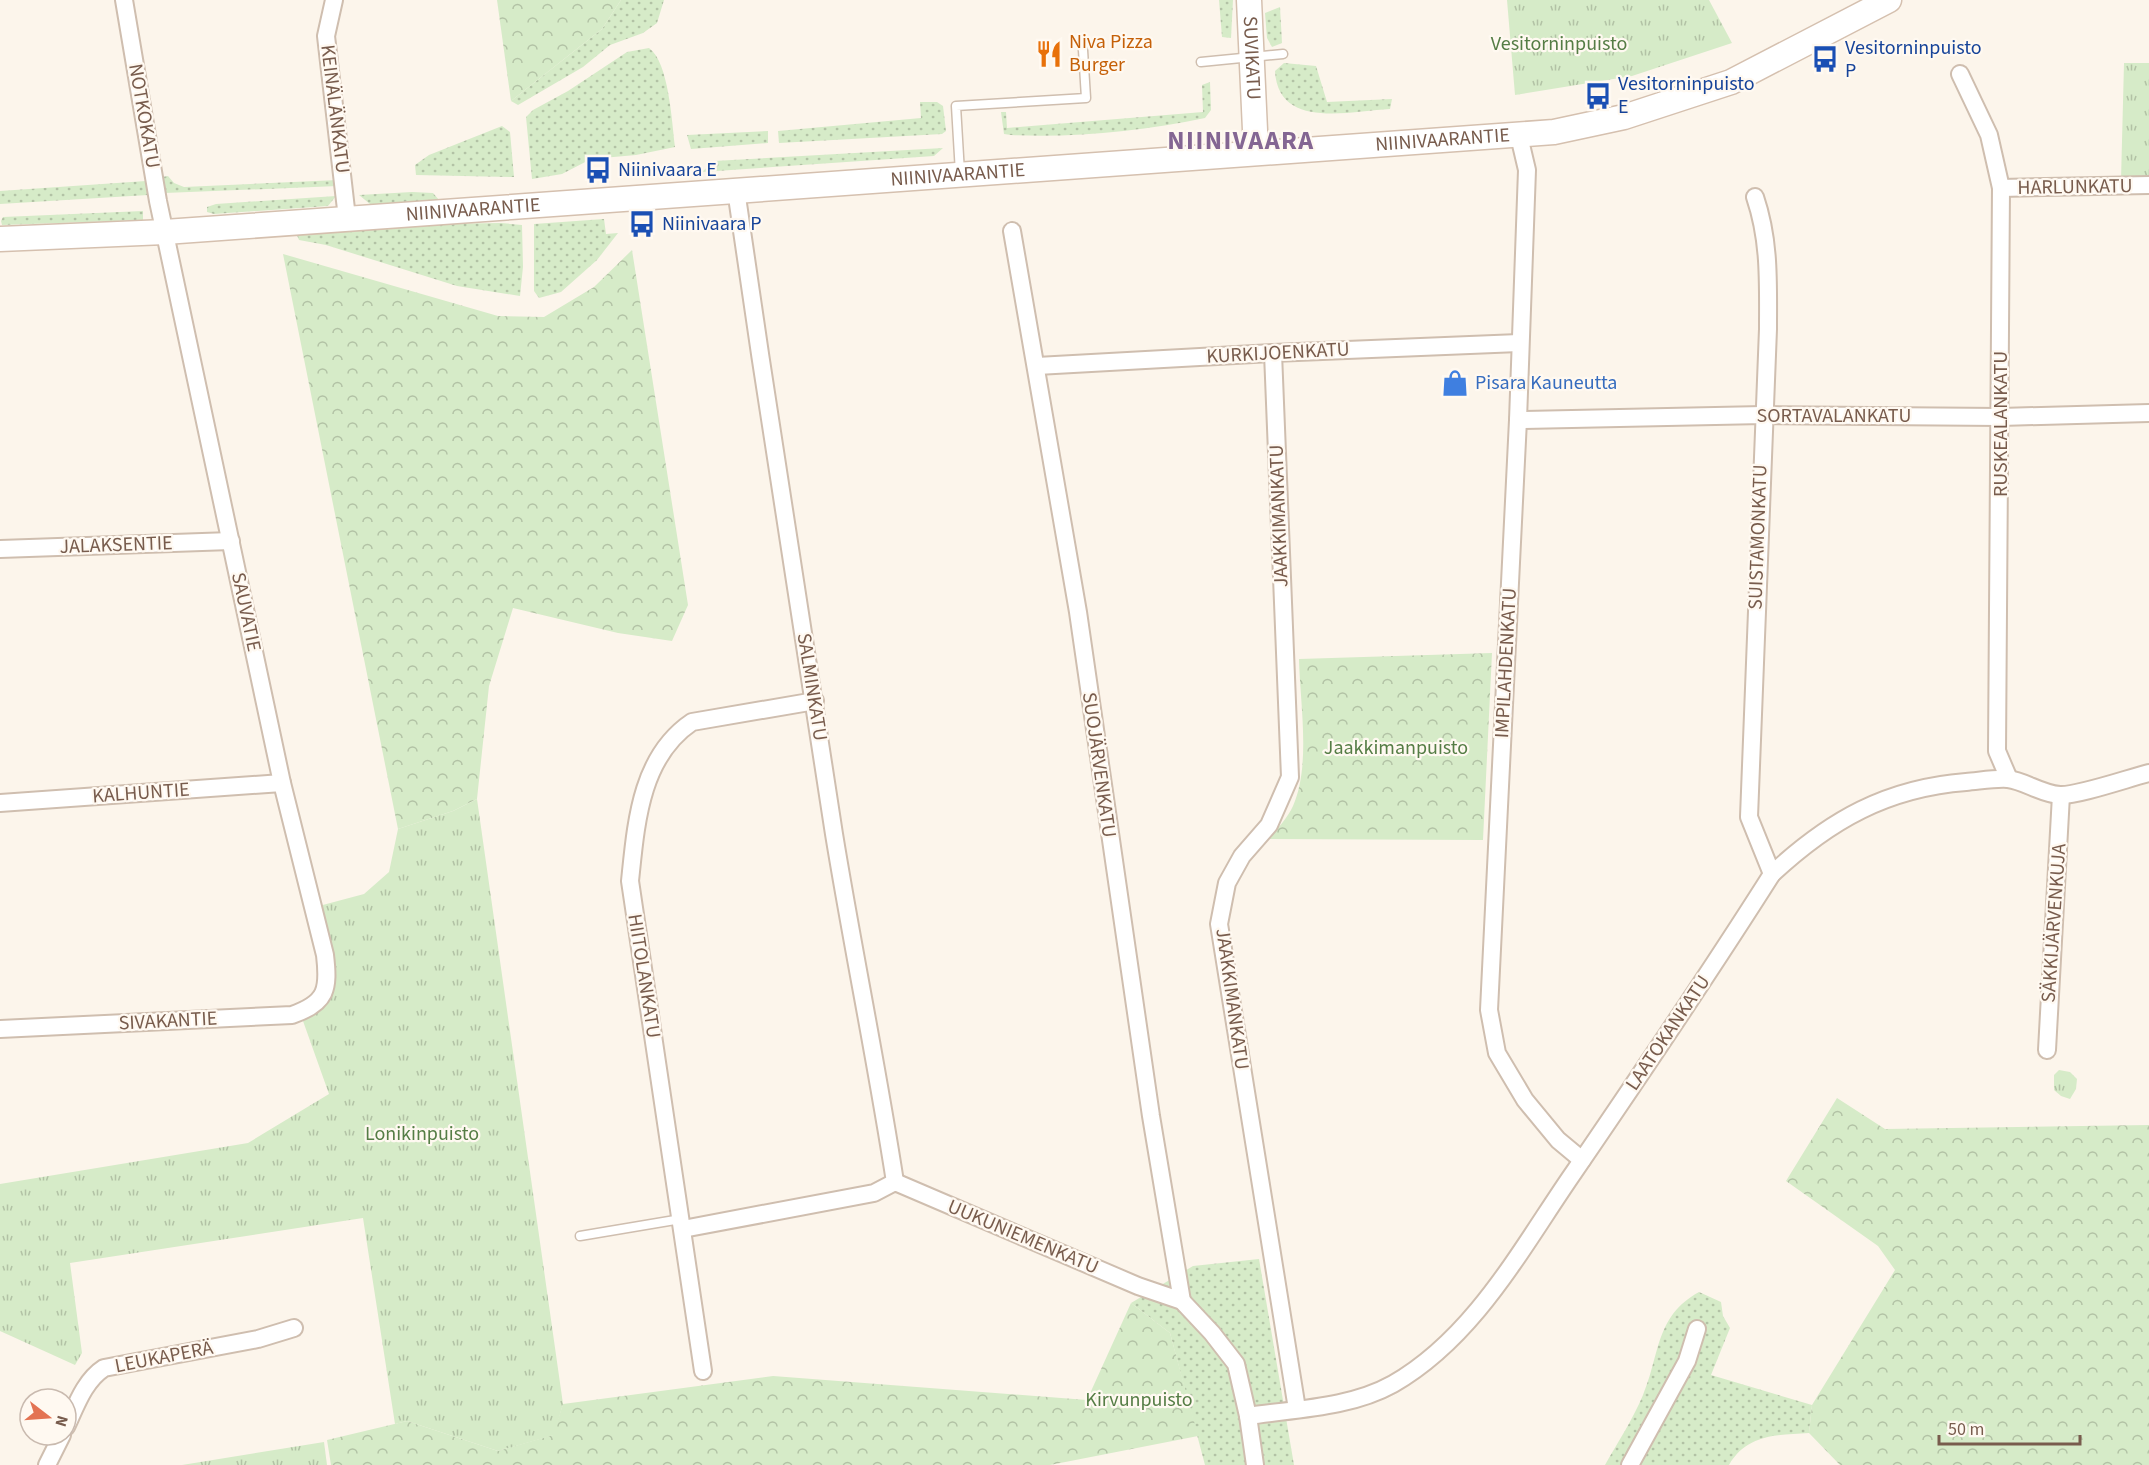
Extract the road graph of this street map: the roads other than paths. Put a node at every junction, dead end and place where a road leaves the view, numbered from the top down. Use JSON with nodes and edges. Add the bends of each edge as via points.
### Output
{"nodes":[{"id":1,"x":124,"y":0,"type":"edge"},
{"id":2,"x":334,"y":0,"type":"edge"},
{"id":3,"x":1248,"y":0,"type":"edge"},
{"id":4,"x":1889,"y":0,"type":"edge"},
{"id":5,"x":1083,"y":50,"type":"dead end"},
{"id":6,"x":1283,"y":54,"type":"dead end"},
{"id":7,"x":1251,"y":58,"type":"junction"},
{"id":8,"x":1201,"y":62,"type":"dead end"},
{"id":9,"x":1960,"y":74,"type":"dead end"},
{"id":10,"x":1519,"y":136,"type":"junction"},
{"id":11,"x":1257,"y":152,"type":"junction"},
{"id":12,"x":960,"y":174,"type":"junction"},
{"id":13,"x":2149,"y":185,"type":"edge"},
{"id":14,"x":2001,"y":188,"type":"junction"},
{"id":15,"x":736,"y":190,"type":"junction"},
{"id":16,"x":1755,"y":197,"type":"dead end"},
{"id":17,"x":347,"y":218,"type":"junction"},
{"id":18,"x":1012,"y":231,"type":"dead end"},
{"id":19,"x":165,"y":232,"type":"junction"},
{"id":20,"x":0,"y":239,"type":"edge"},
{"id":21,"x":1520,"y":343,"type":"junction"},
{"id":22,"x":1273,"y":353,"type":"junction"},
{"id":23,"x":1037,"y":366,"type":"junction"},
{"id":24,"x":2149,"y":413,"type":"edge"},
{"id":25,"x":1763,"y":415,"type":"junction"},
{"id":26,"x":2001,"y":417,"type":"junction"},
{"id":27,"x":1518,"y":420,"type":"junction"},
{"id":28,"x":231,"y":541,"type":"junction"},
{"id":29,"x":0,"y":549,"type":"edge"},
{"id":30,"x":814,"y":701,"type":"junction"},
{"id":31,"x":2149,"y":773,"type":"edge"},
{"id":32,"x":2008,"y":779,"type":"junction"},
{"id":33,"x":282,"y":783,"type":"junction"},
{"id":34,"x":2061,"y":795,"type":"junction"},
{"id":35,"x":0,"y":803,"type":"edge"},
{"id":36,"x":1772,"y":874,"type":"junction"},
{"id":37,"x":326,"y":990,"type":"joint"},
{"id":38,"x":0,"y":1029,"type":"edge"},
{"id":39,"x":2047,"y":1050,"type":"dead end"},
{"id":40,"x":1582,"y":1160,"type":"junction"},
{"id":41,"x":895,"y":1182,"type":"junction"},
{"id":42,"x":682,"y":1224,"type":"junction"},
{"id":43,"x":580,"y":1236,"type":"dead end"},
{"id":44,"x":1182,"y":1301,"type":"junction"},
{"id":45,"x":294,"y":1328,"type":"dead end"},
{"id":46,"x":1697,"y":1329,"type":"dead end"},
{"id":47,"x":703,"y":1371,"type":"dead end"},
{"id":48,"x":78,"y":1402,"type":"edge"},
{"id":49,"x":1298,"y":1409,"type":"junction"},
{"id":50,"x":1248,"y":1416,"type":"junction"},
{"id":51,"x":56,"y":1447,"type":"edge"},
{"id":52,"x":47,"y":1465,"type":"edge"},
{"id":53,"x":1255,"y":1465,"type":"edge"},
{"id":54,"x":1630,"y":1465,"type":"edge"}],
"edges":[{"from":1,"to":19,"type":"street","name":"NOTKOKATU"},
{"from":2,"to":17,"type":"street","name":"KEINÄLÄNKATU","via":[[326,36]]},
{"from":3,"to":7,"type":"main road","name":"SUVIKATU"},
{"from":4,"to":10,"type":"main road","name":"NIINIVAARANTIE","via":[[1716,87],[1624,117]]},
{"from":5,"to":12,"type":"lane","via":[[1086,98],[956,106]]},
{"from":6,"to":7,"type":"lane"},
{"from":7,"to":8,"type":"lane"},
{"from":7,"to":11,"type":"main road","name":"SUVIKATU"},
{"from":9,"to":14,"type":"street","name":"RUSKEALANKATU","via":[[1989,135]]},
{"from":10,"to":11,"type":"main road","name":"NIINIVAARANTIE"},
{"from":10,"to":21,"type":"street","name":"IMPILAHDENKATU","via":[[1527,170]]},
{"from":11,"to":12,"type":"main road","name":"NIINIVAARANTIE"},
{"from":12,"to":15,"type":"main road","name":"NIINIVAARANTIE"},
{"from":13,"to":14,"type":"street","name":"HARLUNKATU"},
{"from":14,"to":26,"type":"street","name":"RUSKEALANKATU"},
{"from":15,"to":17,"type":"main road","name":"NIINIVAARANTIE"},
{"from":15,"to":30,"type":"street","name":"SALMINKATU"},
{"from":16,"to":25,"type":"street","name":"SUISTAMONKATU","via":[[1765,226],[1768,254]]},
{"from":17,"to":19,"type":"main road","name":"NIINIVAARANTIE"},
{"from":18,"to":23,"type":"street","name":"SUOJÄRVENKATU"},
{"from":19,"to":20,"type":"main road","name":"NIINIVAARANTIE"},
{"from":19,"to":28,"type":"street","name":"SAUVATIE"},
{"from":21,"to":22,"type":"street","name":"KURKIJOENKATU"},
{"from":21,"to":27,"type":"street","name":"IMPILAHDENKATU"},
{"from":22,"to":23,"type":"street","name":"KURKIJOENKATU"},
{"from":22,"to":49,"type":"street","name":"JAAKKIMANKATU","via":[[1290,777],[1269,825],[1242,856],[1227,883],[1219,924]]},
{"from":23,"to":44,"type":"street","name":"SUOJÄRVENKATU"},
{"from":24,"to":26,"type":"street","name":"SORTAVALANKATU"},
{"from":25,"to":26,"type":"street","name":"SORTAVALANKATU"},
{"from":25,"to":27,"type":"street","name":"SORTAVALANKATU"},
{"from":25,"to":36,"type":"street","name":"SUISTAMONKATU","via":[[1749,818]]},
{"from":26,"to":32,"type":"street","name":"RUSKEALANKATU","via":[[1997,751]]},
{"from":27,"to":40,"type":"street","name":"IMPILAHDENKATU","via":[[1489,1010],[1497,1053],[1525,1100],[1558,1140]]},
{"from":28,"to":29,"type":"street","name":"JALAKSENTIE"},
{"from":28,"to":33,"type":"street","name":"SAUVATIE"},
{"from":30,"to":41,"type":"street","name":"SALMINKATU"},
{"from":30,"to":42,"type":"street","name":"HIITOLANKATU","via":[[692,722],[675,733],[662,749],[644,796],[634,837],[630,881]]},
{"from":31,"to":34,"type":"street","name":"LAATOKANKATU"},
{"from":32,"to":34,"type":"street","name":"LAATOKANKATU"},
{"from":32,"to":36,"type":"street","name":"LAATOKANKATU","via":[[1932,785],[1870,804],[1801,847]]},
{"from":33,"to":35,"type":"street","name":"KALHUNTIE"},
{"from":33,"to":37,"type":"street","name":"SAUVATIE","via":[[325,955]]},
{"from":34,"to":39,"type":"street","name":"SÄKKIJÄRVENKUJA"},
{"from":36,"to":40,"type":"street","name":"LAATOKANKATU","via":[[1643,1074]]},
{"from":37,"to":38,"type":"street","name":"SIVAKANTIE","via":[[320,1001],[292,1015]]},
{"from":40,"to":49,"type":"street","name":"LAATOKANKATU","via":[[1492,1290],[1451,1340],[1391,1385],[1360,1398]]},
{"from":41,"to":42,"type":"street","via":[[874,1193]]},
{"from":41,"to":44,"type":"street","name":"UUKUNIEMENKATU"},
{"from":42,"to":43,"type":"lane"},
{"from":42,"to":47,"type":"street","name":"HIITOLANKATU"},
{"from":44,"to":50,"type":"street","name":"UUKUNIEMENKATU","via":[[1236,1364]]},
{"from":45,"to":48,"type":"street","name":"LEUKAPERÄ","via":[[258,1339],[104,1368],[93,1375]]},
{"from":46,"to":54,"type":"street","via":[[1687,1361]]},
{"from":49,"to":50,"type":"street","name":"LAATOKANKATU"},
{"from":50,"to":53,"type":"street","name":"UUKUNIEMENKATU"},
{"from":51,"to":52,"type":"street"}]}
